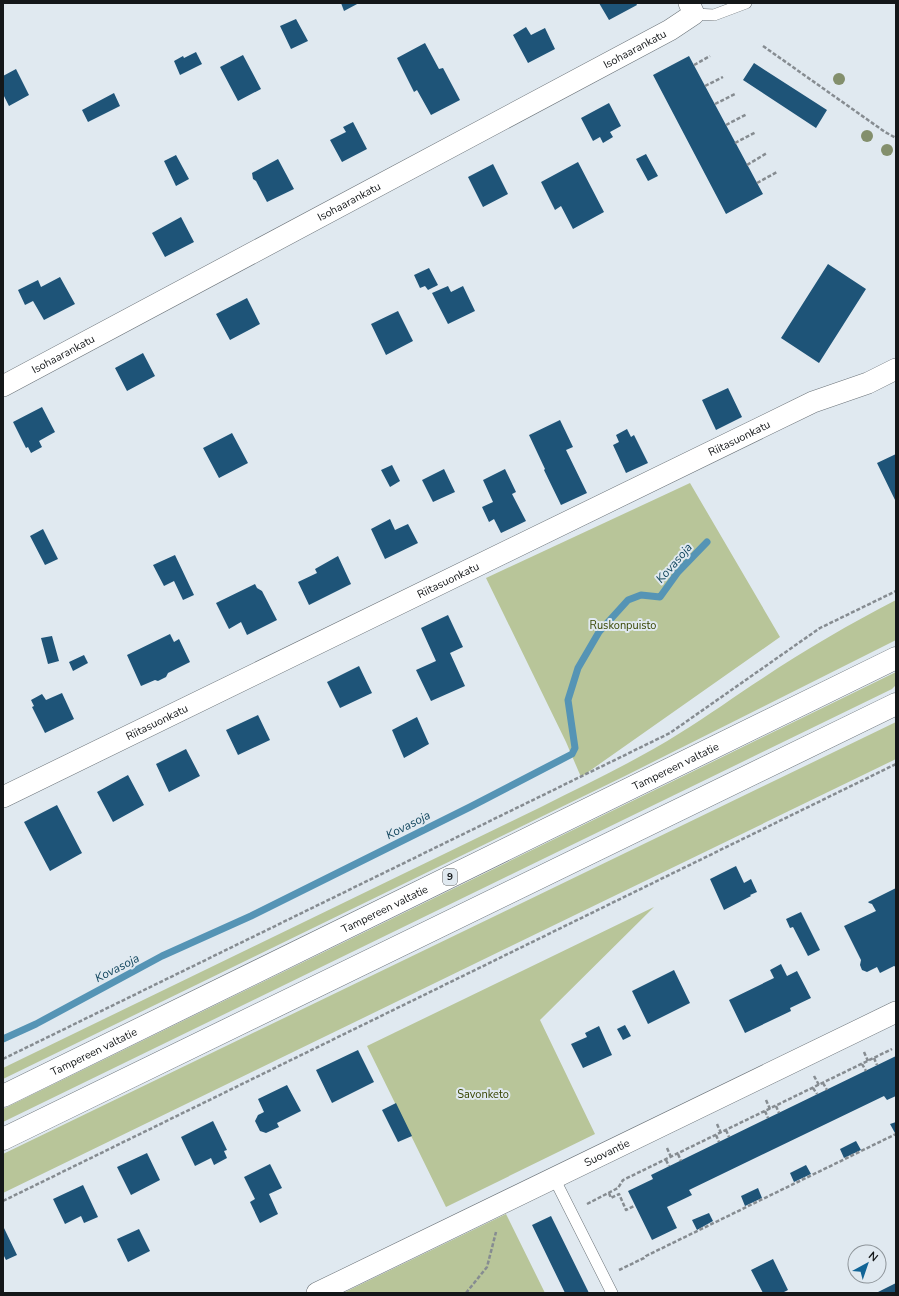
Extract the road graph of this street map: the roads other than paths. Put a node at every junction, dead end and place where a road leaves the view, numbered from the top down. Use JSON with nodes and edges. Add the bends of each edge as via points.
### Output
{"nodes":[{"id":1,"x":746,"y":3,"type":"edge"},
{"id":2,"x":692,"y":9,"type":"edge"},
{"id":3,"x":896,"y":369,"type":"edge"},
{"id":4,"x":3,"y":386,"type":"edge"},
{"id":5,"x":896,"y":658,"type":"edge"},
{"id":6,"x":896,"y":704,"type":"edge"},
{"id":7,"x":3,"y":797,"type":"edge"},
{"id":8,"x":896,"y":1012,"type":"edge"},
{"id":9,"x":3,"y":1096,"type":"edge"},
{"id":10,"x":3,"y":1139,"type":"edge"},
{"id":11,"x":554,"y":1178,"type":"junction"},
{"id":12,"x":317,"y":1293,"type":"edge"},
{"id":13,"x":612,"y":1293,"type":"edge"}],
"edges":[{"from":1,"to":2,"type":"lane","via":[[714,15]]},
{"from":2,"to":4,"type":"street","name":"Isohaarankatu","via":[[670,30]]},
{"from":3,"to":7,"type":"street","name":"Riitasuonkatu","via":[[868,383],[813,402]]},
{"from":5,"to":9,"type":"highway","name":"Tampereen valtatie","number":"9"},
{"from":6,"to":10,"type":"highway"},
{"from":8,"to":11,"type":"street","name":"Suovantie"},
{"from":11,"to":12,"type":"street","name":"Suovantie"},
{"from":11,"to":13,"type":"lane"}]}
